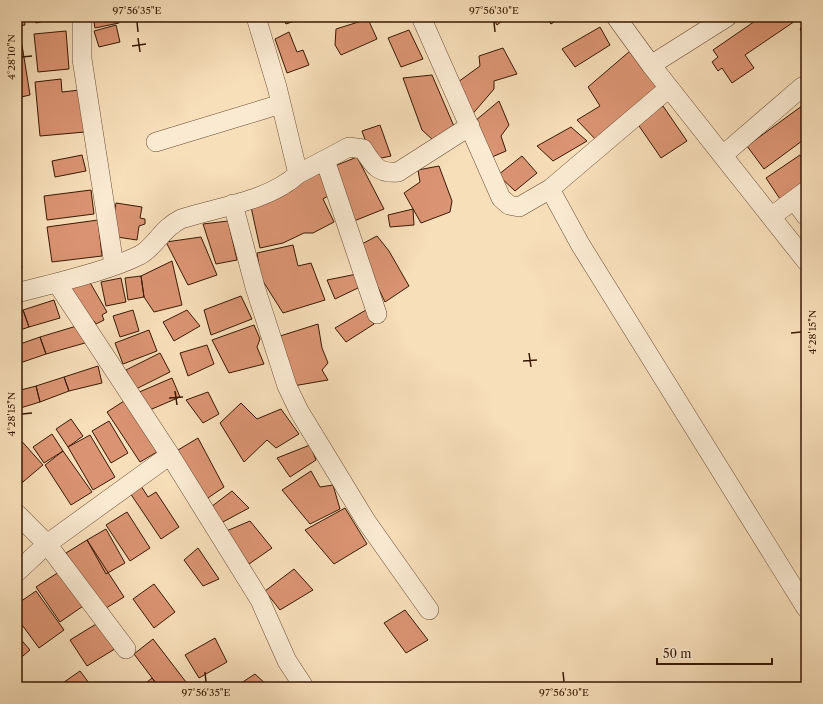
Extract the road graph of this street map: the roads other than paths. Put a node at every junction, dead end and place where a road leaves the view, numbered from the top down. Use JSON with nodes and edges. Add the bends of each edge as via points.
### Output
{"nodes":[{"id":1,"x":82,"y":17,"type":"edge"},
{"id":2,"x":256,"y":17,"type":"edge"},
{"id":3,"x":421,"y":17,"type":"edge"},
{"id":4,"x":616,"y":17,"type":"edge"},
{"id":5,"x":727,"y":17,"type":"edge"},
{"id":6,"x":651,"y":65,"type":"junction"},
{"id":7,"x":802,"y":87,"type":"dead end"},
{"id":8,"x":669,"y":88,"type":"junction"},
{"id":9,"x":281,"y":104,"type":"junction"},
{"id":10,"x":470,"y":126,"type":"junction"},
{"id":11,"x":156,"y":142,"type":"dead end"},
{"id":12,"x":723,"y":155,"type":"junction"},
{"id":13,"x":325,"y":160,"type":"junction"},
{"id":14,"x":298,"y":174,"type":"junction"},
{"id":15,"x":550,"y":189,"type":"junction"},
{"id":16,"x":800,"y":196,"type":"edge"},
{"id":17,"x":233,"y":204,"type":"junction"},
{"id":18,"x":772,"y":216,"type":"junction"},
{"id":19,"x":806,"y":216,"type":"edge"},
{"id":20,"x":806,"y":261,"type":"edge"},
{"id":21,"x":114,"y":265,"type":"junction"},
{"id":22,"x":57,"y":283,"type":"junction"},
{"id":23,"x":17,"y":293,"type":"edge"},
{"id":24,"x":377,"y":314,"type":"dead end"},
{"id":25,"x":170,"y":455,"type":"junction"},
{"id":26,"x":17,"y":514,"type":"edge"},
{"id":27,"x":47,"y":544,"type":"junction"},
{"id":28,"x":17,"y":572,"type":"edge"},
{"id":29,"x":806,"y":608,"type":"edge"},
{"id":30,"x":429,"y":610,"type":"dead end"},
{"id":31,"x":126,"y":649,"type":"dead end"},
{"id":32,"x":304,"y":687,"type":"edge"}],
"edges":[{"from":1,"to":21,"type":"street","via":[[82,59]]},
{"from":2,"to":9,"type":"street"},
{"from":3,"to":10,"type":"street"},
{"from":4,"to":6,"type":"street"},
{"from":5,"to":6,"type":"street"},
{"from":6,"to":8,"type":"street"},
{"from":7,"to":12,"type":"street"},
{"from":8,"to":12,"type":"street"},
{"from":8,"to":15,"type":"street"},
{"from":9,"to":11,"type":"street"},
{"from":9,"to":14,"type":"street"},
{"from":10,"to":13,"type":"street","via":[[398,172],[388,173],[379,170],[362,149],[356,148],[349,147]]},
{"from":10,"to":15,"type":"street","via":[[501,198],[509,205],[519,207]]},
{"from":12,"to":18,"type":"street"},
{"from":13,"to":14,"type":"street"},
{"from":13,"to":24,"type":"street"},
{"from":14,"to":17,"type":"street","via":[[289,183]]},
{"from":15,"to":29,"type":"street","via":[[580,244]]},
{"from":16,"to":18,"type":"street"},
{"from":16,"to":19,"type":"street"},
{"from":17,"to":21,"type":"street","via":[[180,219],[169,225],[141,254]]},
{"from":17,"to":30,"type":"street","via":[[255,286],[287,386],[299,411],[366,521]]},
{"from":18,"to":20,"type":"street"},
{"from":21,"to":22,"type":"street"},
{"from":22,"to":23,"type":"street"},
{"from":22,"to":25,"type":"street"},
{"from":25,"to":27,"type":"street"},
{"from":25,"to":32,"type":"street","via":[[260,600],[287,661]]},
{"from":26,"to":27,"type":"street"},
{"from":27,"to":28,"type":"street"},
{"from":27,"to":31,"type":"street"}]}
